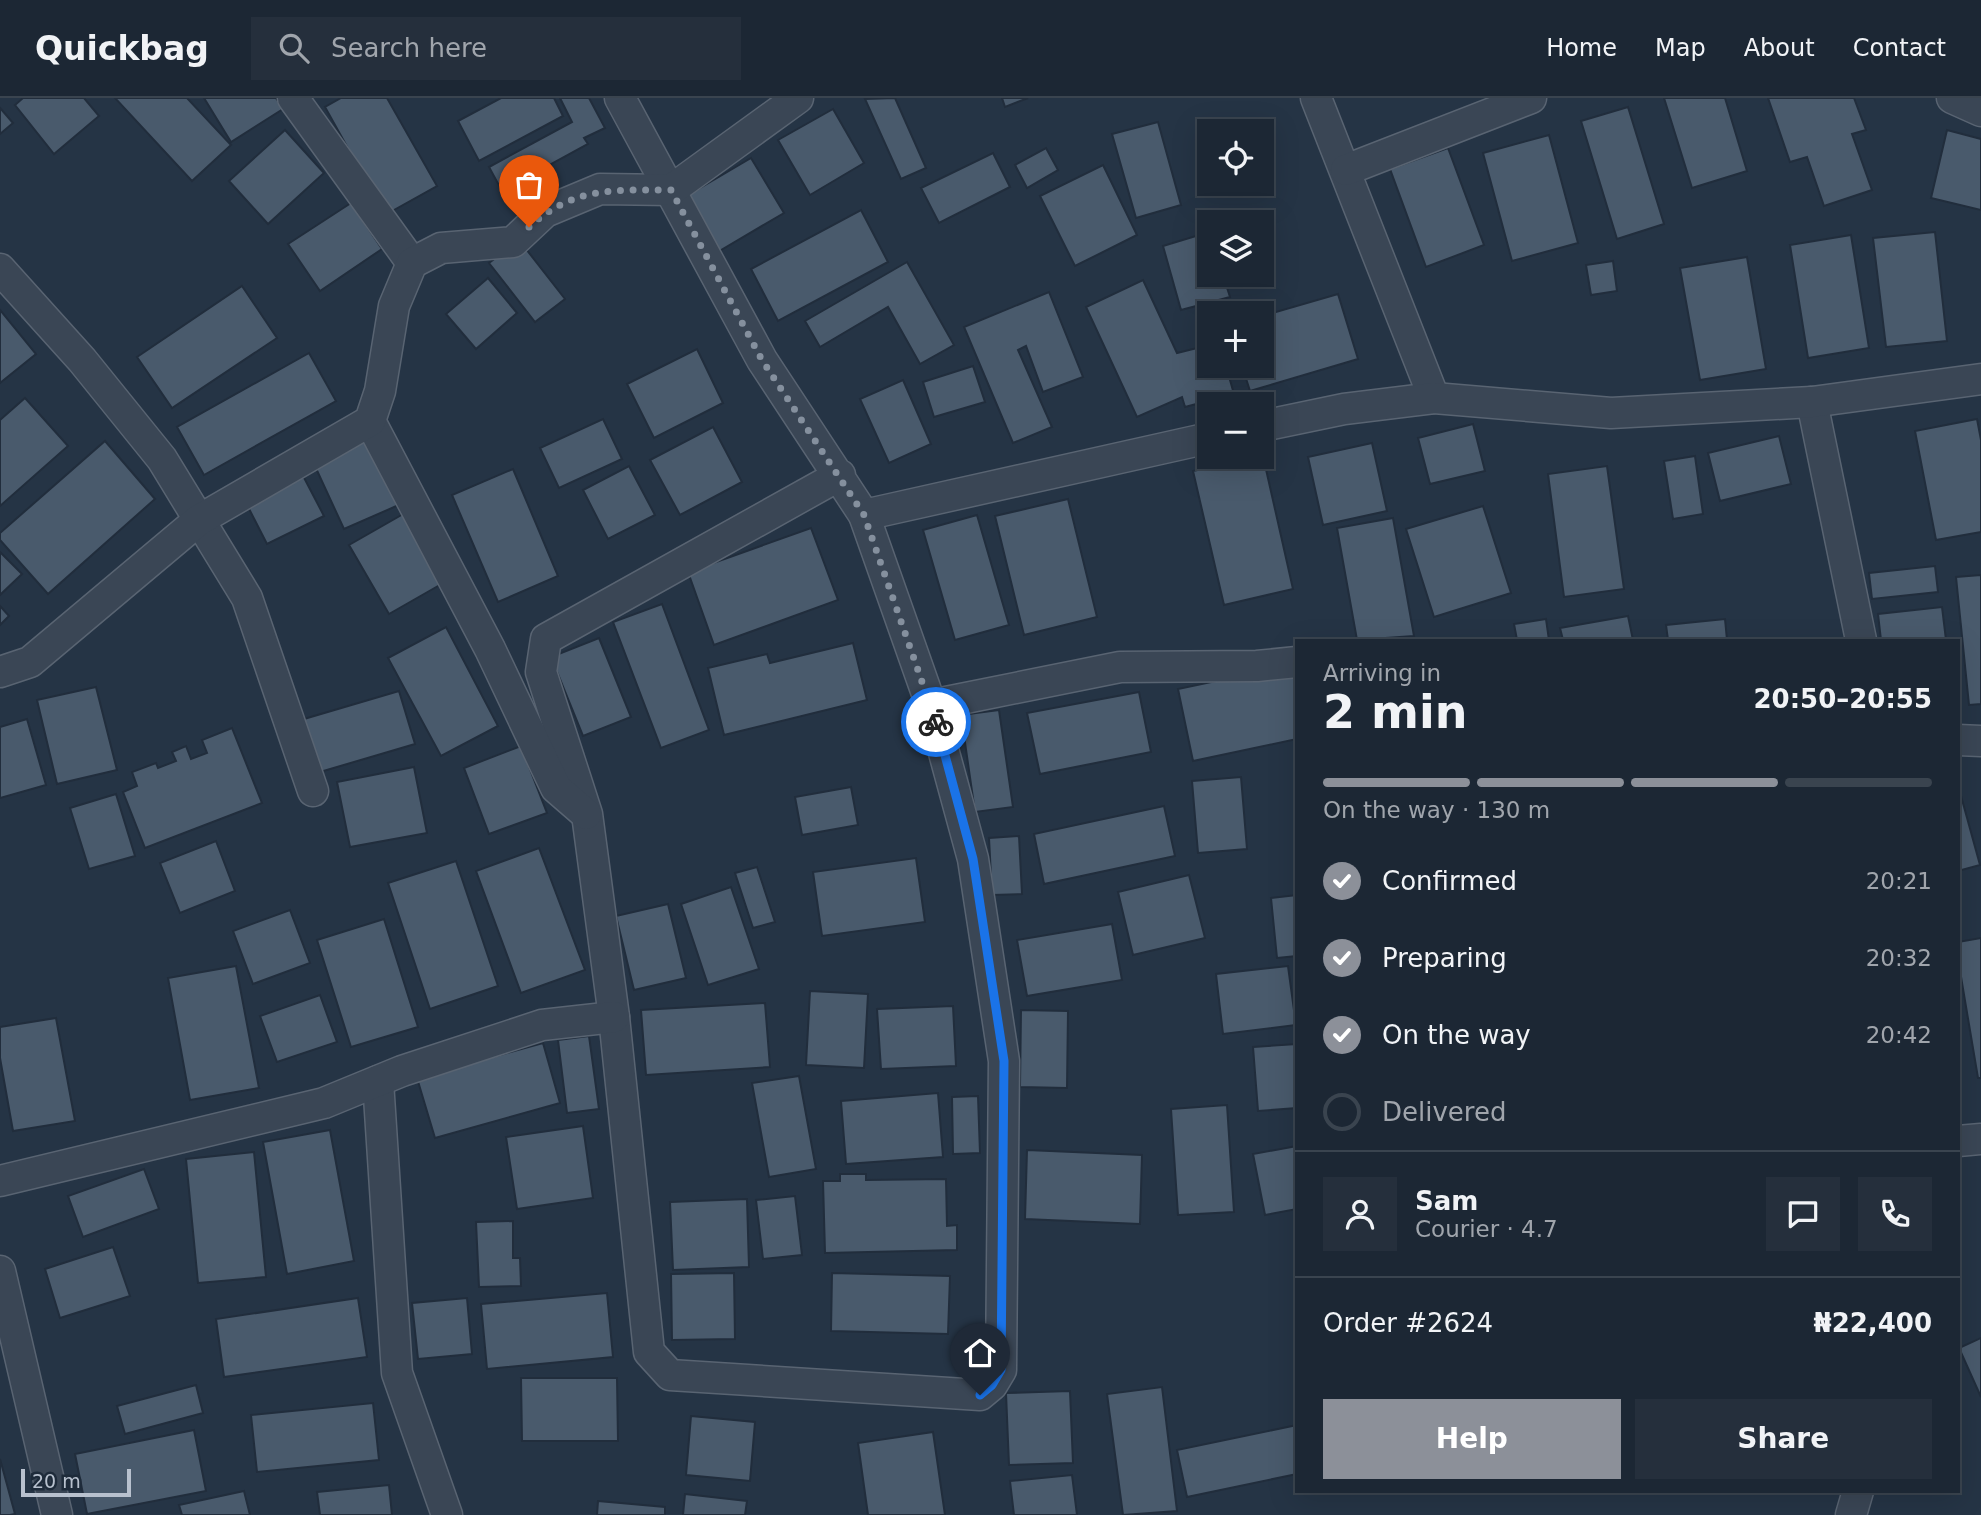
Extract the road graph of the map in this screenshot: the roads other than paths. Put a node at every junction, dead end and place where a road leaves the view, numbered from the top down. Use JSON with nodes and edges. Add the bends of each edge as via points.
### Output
{"nodes":[{"id":1,"x":293,"y":98,"type":"edge"},
{"id":2,"x":620,"y":98,"type":"edge"},
{"id":3,"x":798,"y":98,"type":"edge"},
{"id":4,"x":1316,"y":98,"type":"edge"},
{"id":5,"x":1531,"y":98,"type":"edge"},
{"id":6,"x":1952,"y":98,"type":"edge"},
{"id":7,"x":1981,"y":111,"type":"edge"},
{"id":8,"x":1346,"y":170,"type":"junction"},
{"id":9,"x":671,"y":190,"type":"junction"},
{"id":10,"x":412,"y":263,"type":"junction"},
{"id":11,"x":0,"y":269,"type":"edge"},
{"id":12,"x":1981,"y":379,"type":"edge"},
{"id":13,"x":1434,"y":398,"type":"junction"},
{"id":14,"x":1812,"y":402,"type":"junction"},
{"id":15,"x":370,"y":421,"type":"junction"},
{"id":16,"x":1274,"y":424,"type":"edge"},
{"id":17,"x":1197,"y":441,"type":"edge"},
{"id":18,"x":840,"y":475,"type":"junction"},
{"id":19,"x":864,"y":515,"type":"junction"},
{"id":20,"x":200,"y":520,"type":"junction"},
{"id":21,"x":1861,"y":639,"type":"edge"},
{"id":22,"x":1295,"y":662,"type":"edge"},
{"id":23,"x":0,"y":672,"type":"edge"},
{"id":24,"x":931,"y":705,"type":"junction"},
{"id":25,"x":1960,"y":740,"type":"edge"},
{"id":26,"x":1981,"y":741,"type":"edge"},
{"id":27,"x":313,"y":790,"type":"dead end"},
{"id":28,"x":586,"y":814,"type":"junction"},
{"id":29,"x":614,"y":1017,"type":"junction"},
{"id":30,"x":378,"y":1081,"type":"junction"},
{"id":31,"x":1981,"y":1139,"type":"edge"},
{"id":32,"x":1960,"y":1141,"type":"edge"},
{"id":33,"x":0,"y":1181,"type":"edge"},
{"id":34,"x":0,"y":1271,"type":"edge"},
{"id":35,"x":1857,"y":1493,"type":"edge"},
{"id":36,"x":57,"y":1515,"type":"edge"},
{"id":37,"x":447,"y":1515,"type":"edge"},
{"id":38,"x":1851,"y":1515,"type":"edge"}],
"edges":[{"from":1,"to":10,"type":"street"},
{"from":2,"to":9,"type":"street"},
{"from":3,"to":9,"type":"street"},
{"from":4,"to":8,"type":"street"},
{"from":5,"to":8,"type":"street"},
{"from":6,"to":7,"type":"street"},
{"from":8,"to":13,"type":"street"},
{"from":9,"to":10,"type":"street","via":[[600,189],[545,212],[513,242],[441,248]]},
{"from":9,"to":18,"type":"street","via":[[762,360]]},
{"from":10,"to":15,"type":"street","via":[[394,306],[380,391]]},
{"from":11,"to":20,"type":"street","via":[[162,459]]},
{"from":12,"to":14,"type":"street"},
{"from":13,"to":14,"type":"street","via":[[1611,413]]},
{"from":13,"to":16,"type":"street"},
{"from":14,"to":21,"type":"street"},
{"from":15,"to":20,"type":"street"},
{"from":15,"to":28,"type":"street","via":[[490,649],[556,788]]},
{"from":17,"to":19,"type":"street"},
{"from":18,"to":19,"type":"street"},
{"from":18,"to":28,"type":"street","via":[[546,639],[541,672]]},
{"from":19,"to":24,"type":"street"},
{"from":20,"to":23,"type":"street","via":[[30,662]]},
{"from":20,"to":27,"type":"street","via":[[247,598]]},
{"from":22,"to":24,"type":"street","via":[[1120,667]]},
{"from":24,"to":29,"type":"street","via":[[973,859],[1004,1061],[1001,1370],[992,1385],[980,1395],[670,1375],[649,1352]]},
{"from":25,"to":26,"type":"street"},
{"from":28,"to":29,"type":"street"},
{"from":29,"to":30,"type":"street","via":[[542,1025]]},
{"from":30,"to":33,"type":"street","via":[[324,1103]]},
{"from":30,"to":37,"type":"street","via":[[397,1373]]},
{"from":31,"to":32,"type":"street"},
{"from":34,"to":36,"type":"street"},
{"from":35,"to":38,"type":"street"}]}
